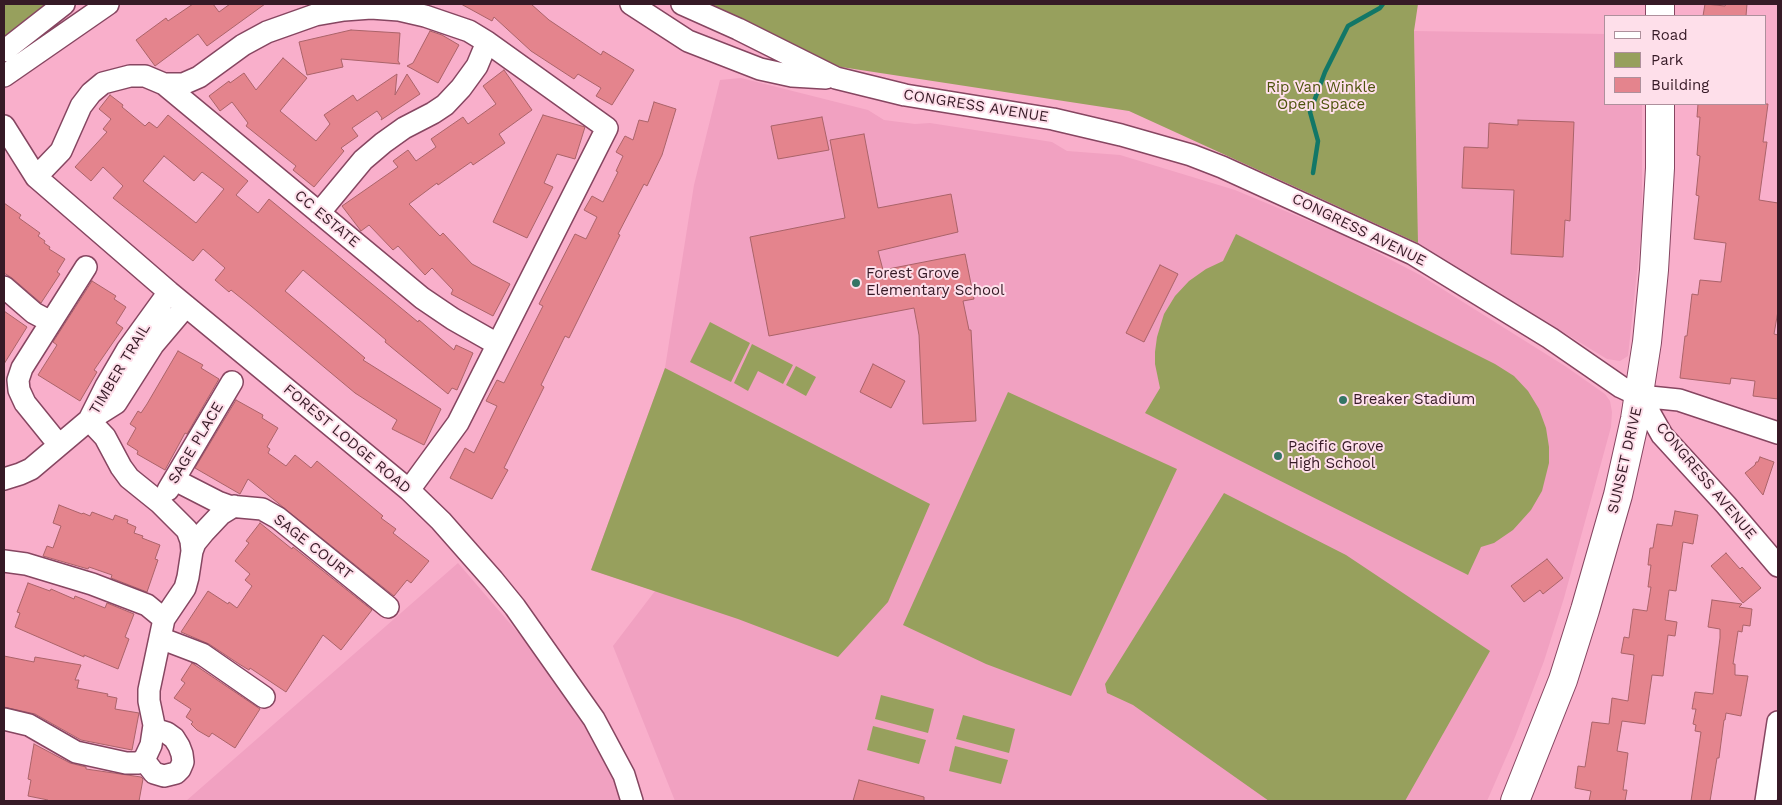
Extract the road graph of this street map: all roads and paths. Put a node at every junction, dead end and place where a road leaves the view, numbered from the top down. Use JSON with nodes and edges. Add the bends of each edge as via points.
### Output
{"nodes":[{"id":1,"x":64,"y":4,"type":"edge"},
{"id":2,"x":108,"y":4,"type":"edge"},
{"id":3,"x":631,"y":4,"type":"edge"},
{"id":4,"x":682,"y":4,"type":"edge"},
{"id":5,"x":25,"y":33,"type":"junction"},
{"id":6,"x":487,"y":42,"type":"junction"},
{"id":7,"x":4,"y":44,"type":"edge"},
{"id":8,"x":4,"y":51,"type":"edge"},
{"id":9,"x":4,"y":76,"type":"edge"},
{"id":10,"x":836,"y":78,"type":"junction"},
{"id":11,"x":164,"y":84,"type":"junction"},
{"id":12,"x":1660,"y":105,"type":"edge"},
{"id":13,"x":4,"y":126,"type":"edge"},
{"id":14,"x":36,"y":177,"type":"junction"},
{"id":15,"x":319,"y":213,"type":"junction"},
{"id":16,"x":86,"y":267,"type":"dead end"},
{"id":17,"x":4,"y":286,"type":"edge"},
{"id":18,"x":169,"y":292,"type":"junction"},
{"id":19,"x":186,"y":306,"type":"junction"},
{"id":20,"x":51,"y":322,"type":"junction"},
{"id":21,"x":497,"y":344,"type":"junction"},
{"id":22,"x":232,"y":382,"type":"dead end"},
{"id":23,"x":1640,"y":396,"type":"junction"},
{"id":24,"x":89,"y":420,"type":"junction"},
{"id":25,"x":1778,"y":433,"type":"edge"},
{"id":26,"x":59,"y":445,"type":"junction"},
{"id":27,"x":4,"y":479,"type":"edge"},
{"id":28,"x":175,"y":480,"type":"junction"},
{"id":29,"x":409,"y":490,"type":"junction"},
{"id":30,"x":160,"y":503,"type":"junction"},
{"id":31,"x":234,"y":506,"type":"junction"},
{"id":32,"x":192,"y":551,"type":"junction"},
{"id":33,"x":4,"y":561,"type":"edge"},
{"id":34,"x":1778,"y":566,"type":"edge"},
{"id":35,"x":388,"y":608,"type":"dead end"},
{"id":36,"x":162,"y":629,"type":"junction"},
{"id":37,"x":264,"y":697,"type":"dead end"},
{"id":38,"x":4,"y":719,"type":"edge"},
{"id":39,"x":1778,"y":722,"type":"edge"},
{"id":40,"x":154,"y":729,"type":"junction"},
{"id":41,"x":145,"y":758,"type":"junction"},
{"id":42,"x":632,"y":801,"type":"edge"},
{"id":43,"x":1515,"y":801,"type":"edge"},
{"id":44,"x":1766,"y":801,"type":"edge"}],
"edges":[{"from":1,"to":5,"type":"street"},
{"from":2,"to":9,"type":"street"},
{"from":3,"to":10,"type":"street","name":"CONGRESS AVENUE","via":[[688,40],[760,69],[792,76]]},
{"from":4,"to":10,"type":"street","name":"CONGRESS AVENUE"},
{"from":5,"to":7,"type":"street"},
{"from":5,"to":8,"type":"street"},
{"from":6,"to":11,"type":"street","via":[[469,31],[425,16],[371,8],[344,10],[315,15],[267,32],[243,44],[199,77],[184,84]]},
{"from":6,"to":15,"type":"street","via":[[477,66],[445,105],[404,128],[363,160]]},
{"from":6,"to":21,"type":"street","via":[[607,128]]},
{"from":10,"to":23,"type":"street","name":"CONGRESS AVENUE","via":[[905,95],[1053,119],[1121,135],[1222,167],[1413,254]]},
{"from":11,"to":14,"type":"street","via":[[145,76],[103,83],[81,106],[61,151]]},
{"from":11,"to":15,"type":"street","name":"CC ESTATE"},
{"from":12,"to":23,"type":"main road","name":"SUNSET DRIVE","via":[[1658,219]]},
{"from":13,"to":14,"type":"street","name":"FOREST LODGE ROAD"},
{"from":14,"to":18,"type":"street","name":"FOREST LODGE ROAD"},
{"from":15,"to":21,"type":"street","name":"CC ESTATE","via":[[422,298]]},
{"from":16,"to":20,"type":"street"},
{"from":17,"to":20,"type":"street","via":[[34,313]]},
{"from":18,"to":19,"type":"street","name":"FOREST LODGE ROAD"},
{"from":18,"to":24,"type":"street","name":"TIMBER TRAIL","via":[[127,350]]},
{"from":19,"to":24,"type":"street","via":[[153,345],[116,403]]},
{"from":19,"to":29,"type":"street","name":"FOREST LODGE ROAD"},
{"from":20,"to":26,"type":"street","via":[[18,380],[25,403]]},
{"from":21,"to":29,"type":"street","via":[[458,423]]},
{"from":22,"to":28,"type":"street","name":"SAGE PLACE"},
{"from":23,"to":25,"type":"street","via":[[1679,400]]},
{"from":23,"to":34,"type":"street","name":"CONGRESS AVENUE","via":[[1662,435]]},
{"from":23,"to":43,"type":"main road","name":"SUNSET DRIVE","via":[[1618,495],[1585,610],[1563,680]]},
{"from":24,"to":26,"type":"street"},
{"from":24,"to":30,"type":"street","name":"TIMBER TRAIL","via":[[105,437],[129,478]]},
{"from":26,"to":27,"type":"street","via":[[31,469]]},
{"from":28,"to":30,"type":"street","name":"SAGE PLACE"},
{"from":28,"to":31,"type":"street","name":"SAGE COURT","via":[[218,502]]},
{"from":29,"to":42,"type":"street","name":"FOREST LODGE ROAD","via":[[493,580],[542,644],[594,719],[624,775]]},
{"from":30,"to":32,"type":"street","name":"TIMBER TRAIL","via":[[187,530]]},
{"from":31,"to":32,"type":"street","via":[[215,520]]},
{"from":31,"to":35,"type":"street","name":"SAGE COURT","via":[[262,509],[278,518]]},
{"from":32,"to":36,"type":"street","name":"TIMBER TRAIL","via":[[185,588]]},
{"from":33,"to":36,"type":"street","via":[[26,564],[92,584],[147,605]]},
{"from":36,"to":37,"type":"street"},
{"from":36,"to":40,"type":"street","name":"TIMBER TRAIL","via":[[149,690]]},
{"from":38,"to":41,"type":"street","via":[[29,725],[76,752],[133,764]]},
{"from":39,"to":44,"type":"street"},
{"from":40,"to":41,"type":"street","name":"TIMBER TRAIL"},
{"from":40,"to":41,"type":"street","via":[[174,738],[183,762],[176,773],[164,776],[154,773]]}]}
